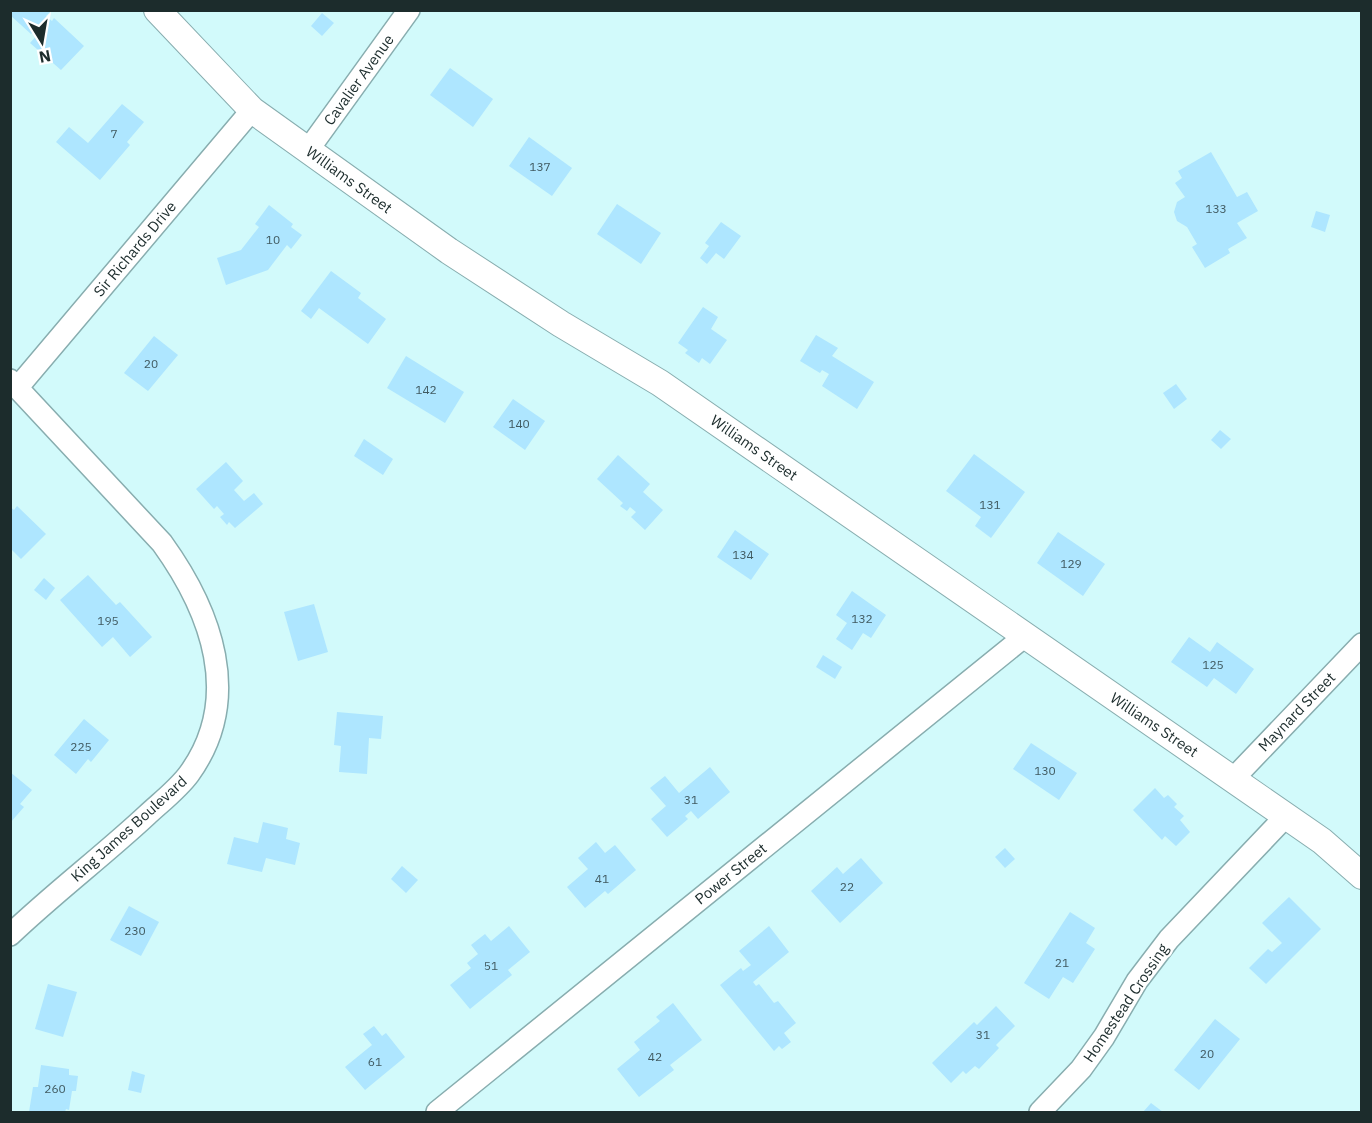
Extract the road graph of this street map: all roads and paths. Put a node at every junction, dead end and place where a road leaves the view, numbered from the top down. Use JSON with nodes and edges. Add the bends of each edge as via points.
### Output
{"nodes":[{"id":1,"x":157,"y":10,"type":"edge"},
{"id":2,"x":409,"y":10,"type":"edge"},
{"id":3,"x":252,"y":110,"type":"junction"},
{"id":4,"x":308,"y":150,"type":"junction"},
{"id":5,"x":14,"y":383,"type":"edge"},
{"id":6,"x":1024,"y":636,"type":"junction"},
{"id":7,"x":1362,"y":644,"type":"edge"},
{"id":8,"x":1233,"y":779,"type":"junction"},
{"id":9,"x":1286,"y":816,"type":"junction"},
{"id":10,"x":1362,"y":876,"type":"edge"},
{"id":11,"x":10,"y":935,"type":"edge"},
{"id":12,"x":437,"y":1113,"type":"edge"},
{"id":13,"x":1040,"y":1113,"type":"edge"}],
"edges":[{"from":1,"to":3,"type":"street","name":"Williams Street"},
{"from":2,"to":4,"type":"street","name":"Cavalier Avenue"},
{"from":3,"to":4,"type":"street","name":"Williams Street"},
{"from":3,"to":5,"type":"street","name":"Sir Richards Drive"},
{"from":4,"to":6,"type":"street","name":"Williams Street","via":[[449,251],[660,383]]},
{"from":5,"to":11,"type":"street","name":"King James Boulevard","via":[[178,565],[196,595],[208,627],[218,687],[204,751],[188,776]]},
{"from":6,"to":8,"type":"street","name":"Williams Street"},
{"from":6,"to":12,"type":"street","name":"Power Street"},
{"from":7,"to":8,"type":"street","name":"Maynard Street"},
{"from":8,"to":9,"type":"street","name":"Williams Street"},
{"from":9,"to":10,"type":"street","name":"Williams Street"},
{"from":9,"to":13,"type":"street","name":"Homestead Crossing","via":[[1169,939],[1082,1069]]}]}
